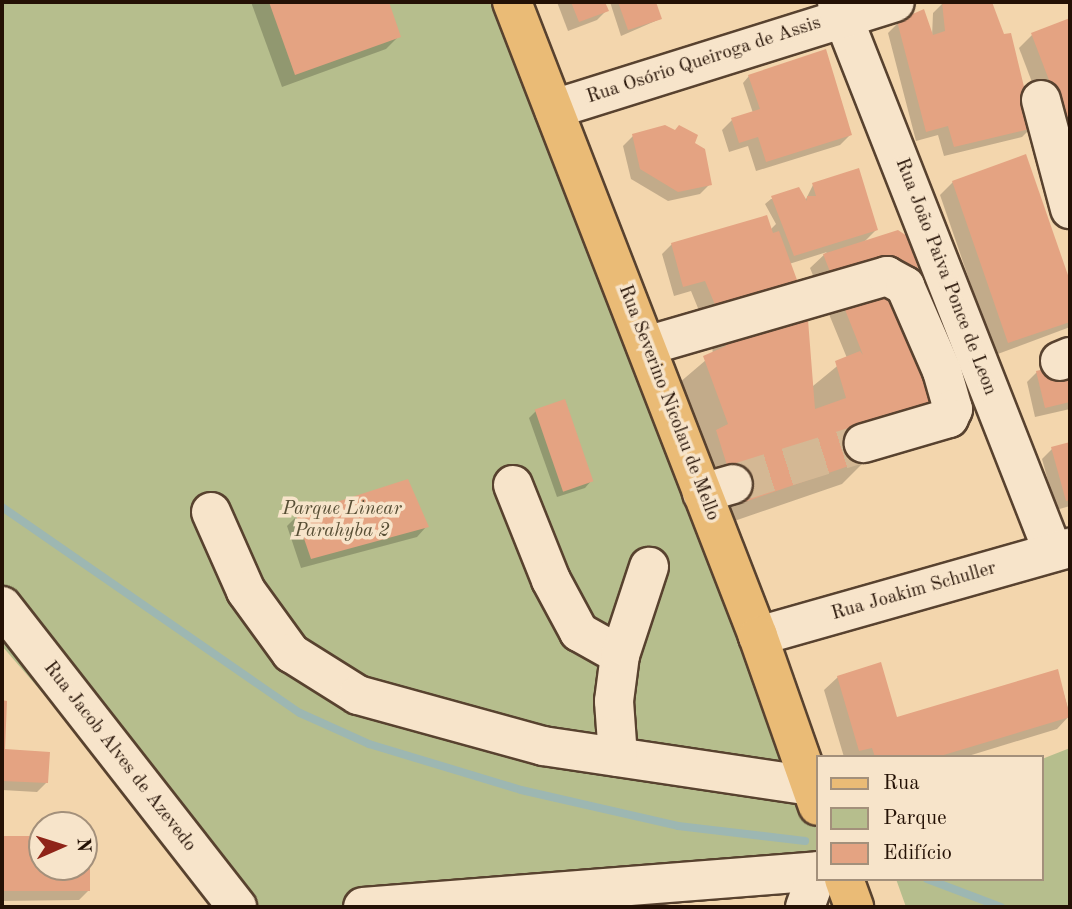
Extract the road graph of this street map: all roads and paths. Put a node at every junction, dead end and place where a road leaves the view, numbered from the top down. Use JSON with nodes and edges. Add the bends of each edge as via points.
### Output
{"nodes":[{"id":1,"x":512,"y":2,"type":"edge"},
{"id":2,"x":895,"y":2,"type":"edge"},
{"id":3,"x":840,"y":9,"type":"edge"},
{"id":4,"x":1041,"y":100,"type":"dead end"},
{"id":5,"x":554,"y":109,"type":"junction"},
{"id":6,"x":1070,"y":209,"type":"edge"},
{"id":7,"x":646,"y":346,"type":"junction"},
{"id":8,"x":864,"y":443,"type":"tunnel mouth"},
{"id":9,"x":513,"y":485,"type":"dead end"},
{"id":10,"x":211,"y":512,"type":"dead end"},
{"id":11,"x":1062,"y":550,"type":"edge"},
{"id":12,"x":649,"y":567,"type":"dead end"},
{"id":13,"x":2,"y":607,"type":"edge"},
{"id":14,"x":758,"y":636,"type":"junction"},
{"id":15,"x":620,"y":655,"type":"junction"},
{"id":16,"x":618,"y":757,"type":"junction"},
{"id":17,"x":815,"y":796,"type":"edge"},
{"id":18,"x":816,"y":871,"type":"edge"},
{"id":19,"x":816,"y":877,"type":"edge"},
{"id":20,"x":845,"y":881,"type":"edge"},
{"id":21,"x":573,"y":899,"type":"edge"},
{"id":22,"x":532,"y":901,"type":"edge"},
{"id":23,"x":237,"y":907,"type":"edge"},
{"id":24,"x":363,"y":907,"type":"edge"},
{"id":25,"x":805,"y":907,"type":"edge"},
{"id":26,"x":854,"y":907,"type":"edge"}],
"edges":[{"from":1,"to":5,"type":"main road","name":"Rua Severino Nicolau de Mello"},
{"from":2,"to":3,"type":"street","name":"Rua Osório Queiroga de Assis"},
{"from":3,"to":5,"type":"street","name":"Rua Osório Queiroga de Assis"},
{"from":3,"to":11,"type":"street","name":"Rua João Paiva Ponce de Leon"},
{"from":4,"to":6,"type":"street"},
{"from":5,"to":7,"type":"main road","name":"Rua Severino Nicolau de Mello"},
{"from":7,"to":8,"type":"street","via":[[887,276],[905,286],[953,409],[949,418]]},
{"from":7,"to":14,"type":"main road","name":"Rua Severino Nicolau de Mello","via":[[718,488]]},
{"from":9,"to":15,"type":"street","via":[[551,580],[579,632]]},
{"from":10,"to":16,"type":"street","via":[[246,590],[291,653],[358,695],[543,746]]},
{"from":11,"to":14,"type":"street","name":"Rua Joakim Schuller"},
{"from":12,"to":15,"type":"street"},
{"from":13,"to":23,"type":"street","name":"Rua Jacob Alves de Azevedo"},
{"from":14,"to":17,"type":"main road","name":"Rua Severino Nicolau de Mello"},
{"from":15,"to":16,"type":"street","via":[[614,701]]},
{"from":16,"to":17,"type":"street"},
{"from":18,"to":21,"type":"street"},
{"from":19,"to":25,"type":"street"},
{"from":20,"to":26,"type":"main road"},
{"from":21,"to":22,"type":"street"},
{"from":22,"to":24,"type":"street"}]}
